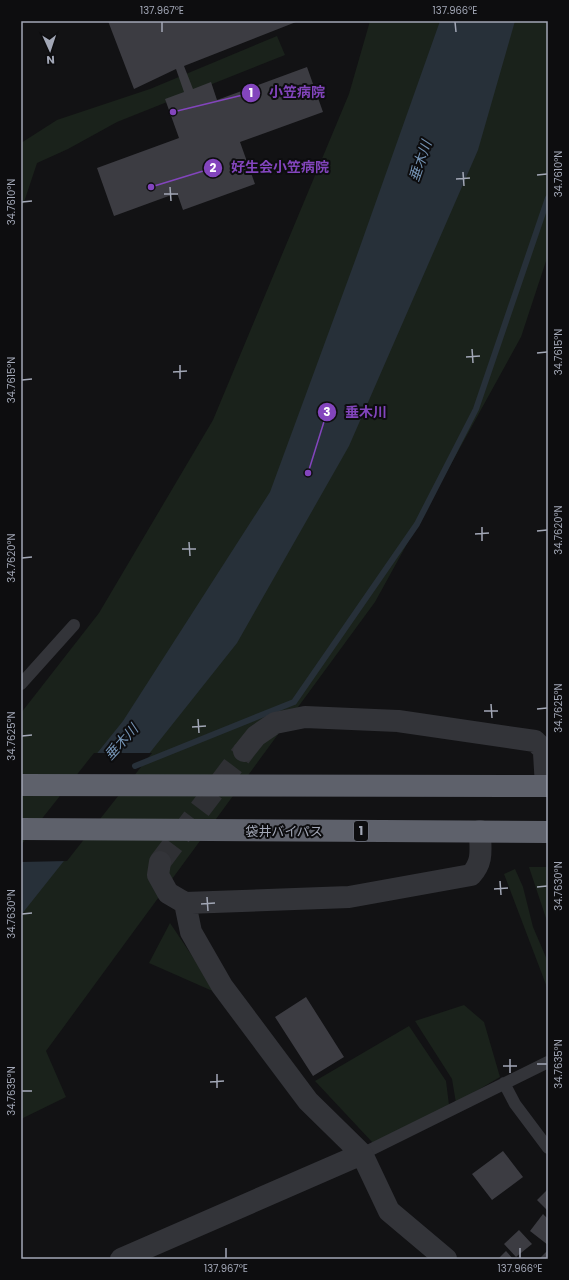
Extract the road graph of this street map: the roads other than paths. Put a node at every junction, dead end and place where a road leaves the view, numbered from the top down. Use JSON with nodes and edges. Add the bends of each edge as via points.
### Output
{"nodes":[{"id":1,"x":74,"y":625,"type":"dead end"},
{"id":2,"x":21,"y":684,"type":"edge"},
{"id":3,"x":244,"y":751,"type":"tunnel mouth"},
{"id":4,"x":21,"y":785,"type":"edge"},
{"id":5,"x":547,"y":786,"type":"edge"},
{"id":6,"x":21,"y":829,"type":"edge"},
{"id":7,"x":480,"y":831,"type":"junction"},
{"id":8,"x":548,"y":832,"type":"edge"},
{"id":9,"x":160,"y":862,"type":"tunnel mouth"},
{"id":10,"x":186,"y":903,"type":"junction"},
{"id":11,"x":548,"y":1062,"type":"edge"},
{"id":12,"x":504,"y":1083,"type":"junction"},
{"id":13,"x":548,"y":1148,"type":"edge"},
{"id":14,"x":362,"y":1154,"type":"junction"},
{"id":15,"x":121,"y":1259,"type":"edge"},
{"id":16,"x":446,"y":1259,"type":"edge"}],
"edges":[{"from":1,"to":2,"type":"lane"},
{"from":3,"to":5,"type":"street","via":[[256,736],[275,723],[306,717],[398,720],[535,742],[544,754]]},
{"from":4,"to":5,"type":"highway"},
{"from":6,"to":7,"type":"highway","name":"袋井バイパス","number":"1"},
{"from":7,"to":8,"type":"highway","name":"袋井バイパス","number":"1"},
{"from":7,"to":10,"type":"street","via":[[480,861],[471,875],[349,897]]},
{"from":9,"to":10,"type":"street","via":[[158,875],[168,893]]},
{"from":10,"to":14,"type":"street","via":[[191,932],[222,986],[308,1101]]},
{"from":11,"to":12,"type":"lane"},
{"from":12,"to":13,"type":"lane","via":[[515,1104]]},
{"from":12,"to":14,"type":"lane"},
{"from":14,"to":15,"type":"street"},
{"from":14,"to":16,"type":"street","via":[[389,1211]]}]}
